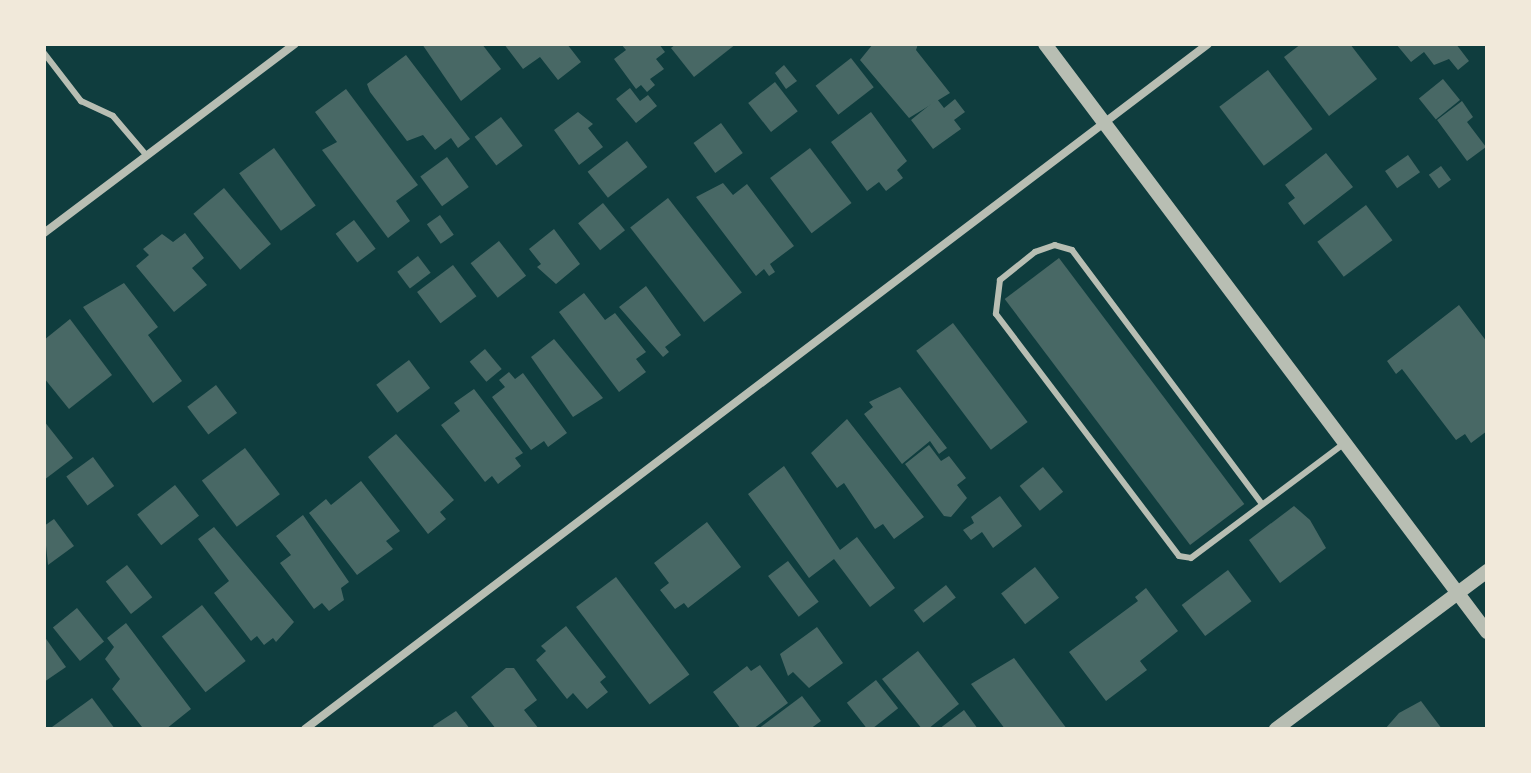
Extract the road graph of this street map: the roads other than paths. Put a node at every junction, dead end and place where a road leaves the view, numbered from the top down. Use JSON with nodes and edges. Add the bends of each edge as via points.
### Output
{"nodes":[{"id":1,"x":295,"y":44,"type":"edge"},
{"id":2,"x":1045,"y":44,"type":"edge"},
{"id":3,"x":1208,"y":44,"type":"edge"},
{"id":4,"x":44,"y":53,"type":"edge"},
{"id":5,"x":1104,"y":122,"type":"junction"},
{"id":6,"x":147,"y":156,"type":"junction"},
{"id":7,"x":44,"y":233,"type":"edge"},
{"id":8,"x":1345,"y":443,"type":"junction"},
{"id":9,"x":1262,"y":504,"type":"junction"},
{"id":10,"x":1487,"y":571,"type":"edge"},
{"id":11,"x":1458,"y":593,"type":"junction"},
{"id":12,"x":1487,"y":632,"type":"edge"},
{"id":13,"x":305,"y":729,"type":"edge"},
{"id":14,"x":1276,"y":729,"type":"edge"}],
"edges":[{"from":1,"to":6,"type":"street"},
{"from":2,"to":5,"type":"street"},
{"from":3,"to":5,"type":"street"},
{"from":4,"to":6,"type":"lane","via":[[81,101],[113,116]]},
{"from":5,"to":8,"type":"street"},
{"from":5,"to":13,"type":"street"},
{"from":6,"to":7,"type":"street"},
{"from":8,"to":9,"type":"lane"},
{"from":8,"to":11,"type":"street"},
{"from":9,"to":9,"type":"lane","via":[[1072,250],[1055,245],[1035,252],[1000,280],[996,314],[1179,556],[1191,558]]},
{"from":10,"to":11,"type":"street"},
{"from":11,"to":12,"type":"street"},
{"from":11,"to":14,"type":"street"}]}
